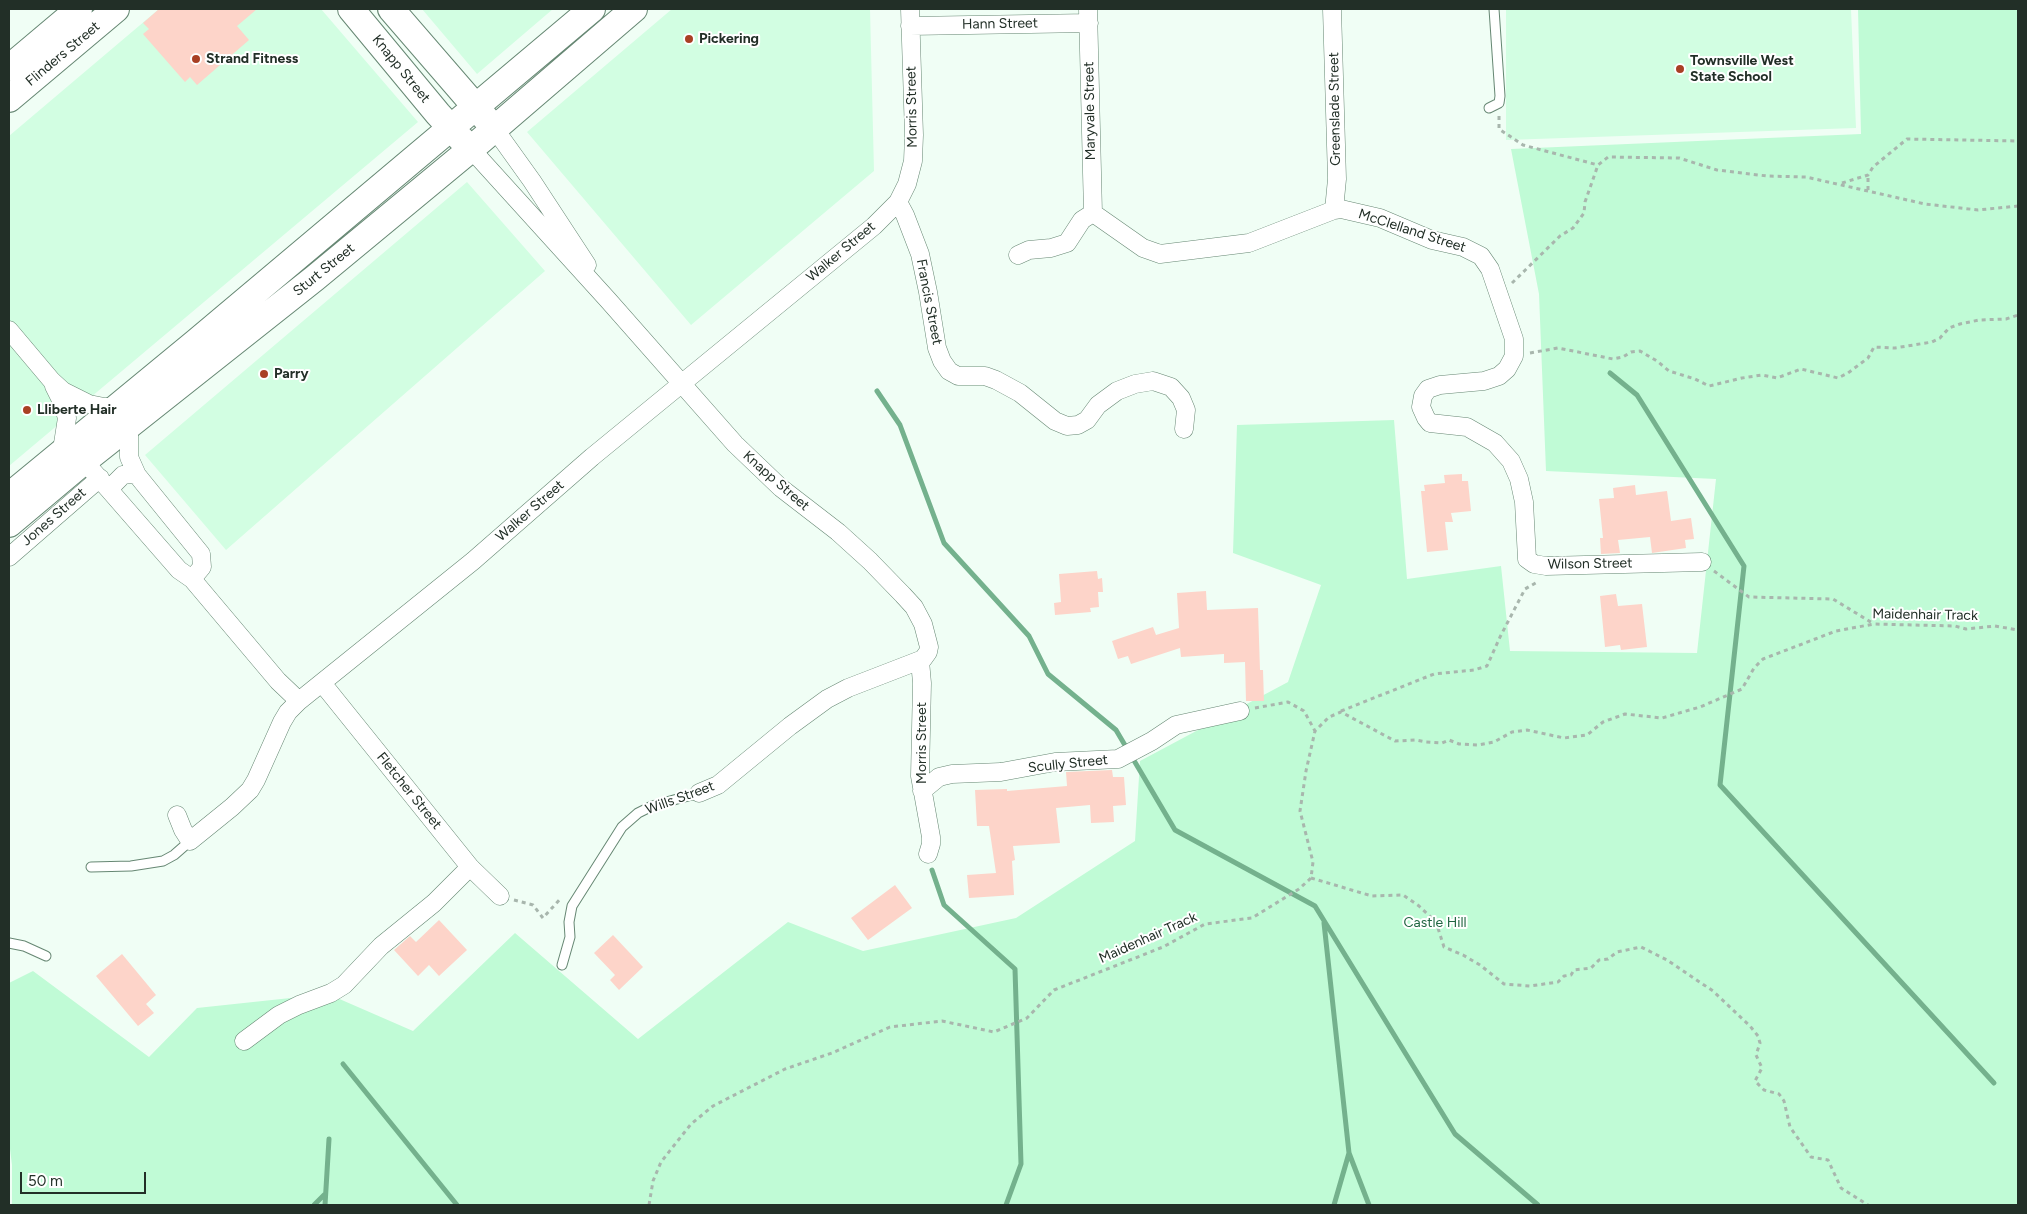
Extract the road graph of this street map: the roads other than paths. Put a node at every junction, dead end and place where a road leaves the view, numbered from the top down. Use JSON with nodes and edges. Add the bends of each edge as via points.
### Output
{"nodes":[{"id":1,"x":79,"y":9,"type":"edge"},
{"id":2,"x":116,"y":9,"type":"edge"},
{"id":3,"x":351,"y":9,"type":"edge"},
{"id":4,"x":391,"y":9,"type":"edge"},
{"id":5,"x":592,"y":9,"type":"edge"},
{"id":6,"x":634,"y":9,"type":"edge"},
{"id":7,"x":1332,"y":9,"type":"edge"},
{"id":8,"x":1494,"y":9,"type":"edge"},
{"id":9,"x":1089,"y":16,"type":"edge"},
{"id":10,"x":910,"y":17,"type":"edge"},
{"id":11,"x":439,"y":65,"type":"junction"},
{"id":12,"x":9,"y":68,"type":"edge"},
{"id":13,"x":415,"y":86,"type":"junction"},
{"id":14,"x":9,"y":99,"type":"edge"},
{"id":15,"x":475,"y":107,"type":"junction"},
{"id":16,"x":1489,"y":108,"type":"dead end"},
{"id":17,"x":451,"y":128,"type":"junction"},
{"id":18,"x":494,"y":128,"type":"junction"},
{"id":19,"x":471,"y":149,"type":"junction"},
{"id":20,"x":527,"y":175,"type":"junction"},
{"id":21,"x":510,"y":191,"type":"junction"},
{"id":22,"x":898,"y":202,"type":"junction"},
{"id":23,"x":1334,"y":210,"type":"junction"},
{"id":24,"x":1093,"y":213,"type":"junction"},
{"id":25,"x":1018,"y":256,"type":"dead end"},
{"id":26,"x":608,"y":300,"type":"junction"},
{"id":27,"x":9,"y":330,"type":"edge"},
{"id":28,"x":203,"y":352,"type":"junction"},
{"id":29,"x":1514,"y":356,"type":"joint"},
{"id":30,"x":52,"y":381,"type":"junction"},
{"id":31,"x":682,"y":384,"type":"junction"},
{"id":32,"x":123,"y":416,"type":"junction"},
{"id":33,"x":1184,"y":430,"type":"dead end"},
{"id":34,"x":89,"y":470,"type":"junction"},
{"id":35,"x":137,"y":475,"type":"junction"},
{"id":36,"x":9,"y":496,"type":"edge"},
{"id":37,"x":9,"y":524,"type":"edge"},
{"id":38,"x":9,"y":557,"type":"edge"},
{"id":39,"x":1702,"y":562,"type":"road end"},
{"id":40,"x":192,"y":578,"type":"junction"},
{"id":41,"x":920,"y":661,"type":"junction"},
{"id":42,"x":322,"y":683,"type":"junction"},
{"id":43,"x":299,"y":701,"type":"junction"},
{"id":44,"x":1240,"y":711,"type":"road end"},
{"id":45,"x":920,"y":750,"type":"junction"},
{"id":46,"x":952,"y":774,"type":"junction"},
{"id":47,"x":922,"y":791,"type":"junction"},
{"id":48,"x":699,"y":793,"type":"joint"},
{"id":49,"x":177,"y":814,"type":"dead end"},
{"id":50,"x":190,"y":841,"type":"junction"},
{"id":51,"x":928,"y":854,"type":"dead end"},
{"id":52,"x":91,"y":867,"type":"dead end"},
{"id":53,"x":470,"y":867,"type":"junction"},
{"id":54,"x":500,"y":896,"type":"dead end"},
{"id":55,"x":9,"y":942,"type":"edge"},
{"id":56,"x":46,"y":956,"type":"dead end"},
{"id":57,"x":562,"y":965,"type":"dead end"},
{"id":58,"x":244,"y":1041,"type":"dead end"}],
"edges":[{"from":1,"to":12,"type":"main road","name":"Flinders Street"},
{"from":2,"to":14,"type":"main road","name":"Flinders Street"},
{"from":3,"to":13,"type":"main road","name":"Knapp Street"},
{"from":4,"to":11,"type":"main road"},
{"from":5,"to":15,"type":"main road","name":"Sturt Street"},
{"from":6,"to":18,"type":"main road","name":"Sturt Street"},
{"from":7,"to":23,"type":"street","name":"Greenslade Street","via":[[1337,179]]},
{"from":8,"to":16,"type":"lane","via":[[1499,103]]},
{"from":9,"to":10,"type":"street","name":"Hann Street"},
{"from":9,"to":24,"type":"street","name":"Maryvale Street"},
{"from":10,"to":22,"type":"street","name":"Morris Street","via":[[914,135],[907,184]]},
{"from":11,"to":13,"type":"main road"},
{"from":11,"to":15,"type":"main road"},
{"from":13,"to":17,"type":"main road","name":"Knapp Street"},
{"from":15,"to":17,"type":"main road","name":"Sturt Street"},
{"from":15,"to":18,"type":"main road"},
{"from":17,"to":19,"type":"main road","name":"Knapp Street"},
{"from":17,"to":28,"type":"main road","name":"Sturt Street"},
{"from":18,"to":19,"type":"main road","name":"Sturt Street"},
{"from":18,"to":20,"type":"street","name":"Knapp Street"},
{"from":19,"to":21,"type":"street","name":"Knapp Street"},
{"from":19,"to":28,"type":"main road","name":"Sturt Street"},
{"from":20,"to":21,"type":"street"},
{"from":20,"to":26,"type":"street","name":"Knapp Street","via":[[566,230]]},
{"from":21,"to":26,"type":"street","name":"Knapp Street"},
{"from":22,"to":31,"type":"street","name":"Walker Street","via":[[874,226]]},
{"from":22,"to":33,"type":"street","name":"Francis Street","via":[[920,254],[937,348],[949,371],[958,376],[984,376],[996,380],[1067,426],[1087,420],[1098,405],[1118,391],[1153,380],[1171,387],[1181,398],[1186,410]]},
{"from":23,"to":24,"type":"street","name":"McClelland Street","via":[[1249,243],[1168,254],[1143,248]]},
{"from":23,"to":29,"type":"street","name":"McClelland Street","via":[[1380,218],[1481,256],[1490,269],[1514,339]]},
{"from":24,"to":25,"type":"street","via":[[1082,220],[1067,243],[1029,250]]},
{"from":26,"to":31,"type":"street","name":"Knapp Street"},
{"from":27,"to":30,"type":"street"},
{"from":28,"to":32,"type":"main road","name":"Sturt Street"},
{"from":29,"to":39,"type":"street","name":"Wilson Street","via":[[1508,369],[1499,376],[1428,389],[1421,408],[1430,423],[1467,428],[1495,443],[1512,461],[1524,502],[1525,556],[1534,564],[1546,566]]},
{"from":30,"to":32,"type":"street","via":[[80,401]]},
{"from":30,"to":34,"type":"street"},
{"from":31,"to":41,"type":"street","name":"Knapp Street","via":[[744,455],[838,532],[904,594],[920,617],[928,641],[928,652]]},
{"from":31,"to":42,"type":"street","name":"Walker Street","via":[[473,561]]},
{"from":32,"to":34,"type":"main road","name":"Sturt Street"},
{"from":32,"to":35,"type":"street","via":[[129,457]]},
{"from":34,"to":35,"type":"street","name":"Jones Street"},
{"from":34,"to":36,"type":"main road","name":"Sturt Street"},
{"from":34,"to":37,"type":"main road","name":"Sturt Street"},
{"from":34,"to":38,"type":"street","name":"Jones Street"},
{"from":34,"to":40,"type":"street","via":[[179,570]]},
{"from":35,"to":40,"type":"street","via":[[201,554],[202,567]]},
{"from":40,"to":43,"type":"street","via":[[272,674]]},
{"from":41,"to":45,"type":"street","name":"Morris Street"},
{"from":41,"to":48,"type":"street","name":"Wills Street","via":[[827,699],[784,730],[727,779]]},
{"from":42,"to":43,"type":"street","name":"Walker Street"},
{"from":42,"to":53,"type":"street","name":"Fletcher Street"},
{"from":43,"to":50,"type":"street","name":"Walker Street","via":[[285,717],[250,790]]},
{"from":44,"to":46,"type":"street","name":"Scully Street","via":[[1176,725],[1123,757],[1114,759],[1056,762],[1001,772]]},
{"from":45,"to":46,"type":"street","via":[[934,770]]},
{"from":45,"to":47,"type":"street","name":"Morris Street"},
{"from":46,"to":47,"type":"street","name":"Scully Street","via":[[939,778]]},
{"from":47,"to":51,"type":"street","name":"Morris Street","via":[[931,844]]},
{"from":48,"to":57,"type":"lane","name":"Wills Street","via":[[652,806],[622,826],[572,906],[571,935]]},
{"from":49,"to":50,"type":"street"},
{"from":50,"to":52,"type":"lane","name":"Walker Street","via":[[164,861]]},
{"from":53,"to":54,"type":"street","name":"Fletcher Street"},
{"from":53,"to":58,"type":"street","via":[[439,898],[381,946],[344,985],[288,1010]]},
{"from":55,"to":56,"type":"lane"}]}
